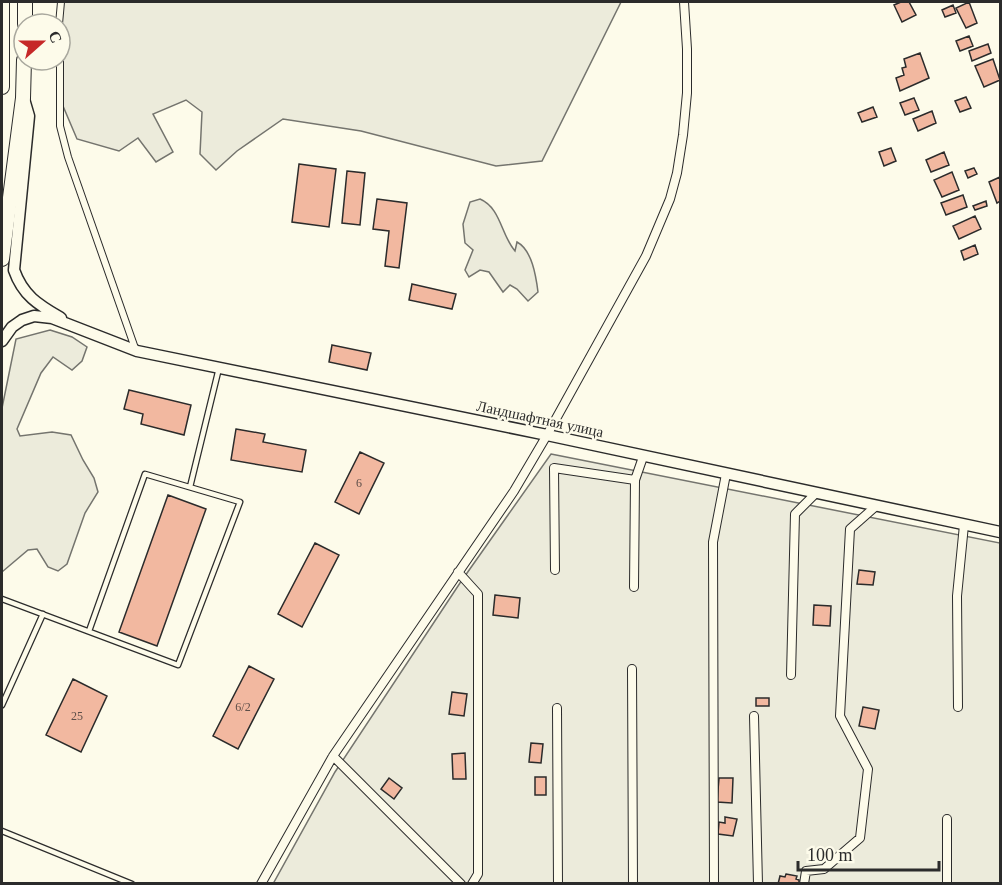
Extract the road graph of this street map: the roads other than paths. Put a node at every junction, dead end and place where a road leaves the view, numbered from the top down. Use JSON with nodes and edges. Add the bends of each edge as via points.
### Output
{"nodes":[{"id":1,"x":2,"y":2,"type":"edge"},
{"id":2,"x":684,"y":2,"type":"edge"},
{"id":3,"x":24,"y":72,"type":"edge"},
{"id":4,"x":60,"y":72,"type":"edge"},
{"id":5,"x":2,"y":79,"type":"edge"},
{"id":6,"x":23,"y":98,"type":"junction"},
{"id":7,"x":2,"y":260,"type":"edge"},
{"id":8,"x":77,"y":327,"type":"junction"},
{"id":9,"x":2,"y":340,"type":"edge"},
{"id":10,"x":137,"y":351,"type":"junction"},
{"id":11,"x":219,"y":368,"type":"junction"},
{"id":12,"x":547,"y":435,"type":"junction"},
{"id":13,"x":643,"y":457,"type":"junction"},
{"id":14,"x":726,"y":474,"type":"junction"},
{"id":15,"x":634,"y":480,"type":"junction"},
{"id":16,"x":190,"y":487,"type":"junction"},
{"id":17,"x":816,"y":493,"type":"junction"},
{"id":18,"x":876,"y":506,"type":"junction"},
{"id":19,"x":964,"y":525,"type":"junction"},
{"id":20,"x":1000,"y":532,"type":"edge"},
{"id":21,"x":555,"y":570,"type":"dead end"},
{"id":22,"x":458,"y":572,"type":"junction"},
{"id":23,"x":634,"y":587,"type":"dead end"},
{"id":24,"x":2,"y":599,"type":"edge"},
{"id":25,"x":43,"y":614,"type":"junction"},
{"id":26,"x":89,"y":632,"type":"junction"},
{"id":27,"x":632,"y":669,"type":"dead end"},
{"id":28,"x":791,"y":675,"type":"dead end"},
{"id":29,"x":2,"y":705,"type":"edge"},
{"id":30,"x":958,"y":707,"type":"dead end"},
{"id":31,"x":557,"y":708,"type":"dead end"},
{"id":32,"x":754,"y":716,"type":"dead end"},
{"id":33,"x":333,"y":756,"type":"junction"},
{"id":34,"x":947,"y":819,"type":"dead end"},
{"id":35,"x":2,"y":831,"type":"edge"},
{"id":36,"x":132,"y":884,"type":"edge"},
{"id":37,"x":261,"y":884,"type":"edge"},
{"id":38,"x":461,"y":884,"type":"edge"},
{"id":39,"x":472,"y":884,"type":"edge"},
{"id":40,"x":558,"y":884,"type":"edge"},
{"id":41,"x":633,"y":884,"type":"edge"},
{"id":42,"x":714,"y":884,"type":"edge"},
{"id":43,"x":758,"y":884,"type":"edge"},
{"id":44,"x":804,"y":884,"type":"edge"},
{"id":45,"x":946,"y":884,"type":"edge"}],
"edges":[{"from":1,"to":5,"type":"main road"},
{"from":2,"to":12,"type":"street","via":[[687,93],[670,199],[646,256]]},
{"from":3,"to":6,"type":"main road"},
{"from":4,"to":10,"type":"street","via":[[60,126],[68,157]]},
{"from":6,"to":7,"type":"main road"},
{"from":6,"to":8,"type":"street","via":[[29,116],[14,270],[29,296]]},
{"from":8,"to":9,"type":"street","via":[[34,316],[17,324]]},
{"from":8,"to":10,"type":"street","name":"Ландшафтная улица"},
{"from":10,"to":11,"type":"street","name":"Ландшафтная улица"},
{"from":11,"to":12,"type":"street","name":"Ландшафтная улица"},
{"from":11,"to":16,"type":"lane"},
{"from":12,"to":13,"type":"street","name":"Ландшафтная улица"},
{"from":12,"to":22,"type":"street"},
{"from":13,"to":14,"type":"street","name":"Ландшафтная улица"},
{"from":13,"to":15,"type":"street"},
{"from":14,"to":17,"type":"street","name":"Ландшафтная улица"},
{"from":14,"to":42,"type":"street","via":[[713,542]]},
{"from":15,"to":21,"type":"street","via":[[554,468]]},
{"from":15,"to":23,"type":"street"},
{"from":16,"to":26,"type":"lane","via":[[145,474]]},
{"from":16,"to":26,"type":"lane","via":[[240,502],[178,665]]},
{"from":17,"to":18,"type":"street","name":"Ландшафтная улица"},
{"from":17,"to":28,"type":"street","via":[[795,514]]},
{"from":18,"to":19,"type":"street","name":"Ландшафтная улица"},
{"from":18,"to":44,"type":"street","via":[[850,529],[840,716],[868,769],[860,838],[824,869],[806,871]]},
{"from":19,"to":20,"type":"street","name":"Ландшафтная улица"},
{"from":19,"to":30,"type":"street","via":[[957,596]]},
{"from":22,"to":33,"type":"street"},
{"from":22,"to":39,"type":"street","via":[[478,594],[478,874]]},
{"from":24,"to":25,"type":"lane"},
{"from":25,"to":26,"type":"lane"},
{"from":25,"to":29,"type":"lane"},
{"from":27,"to":41,"type":"street"},
{"from":31,"to":40,"type":"street"},
{"from":32,"to":43,"type":"street"},
{"from":33,"to":37,"type":"street"},
{"from":33,"to":38,"type":"street"},
{"from":34,"to":45,"type":"street"},
{"from":35,"to":36,"type":"lane"}]}
